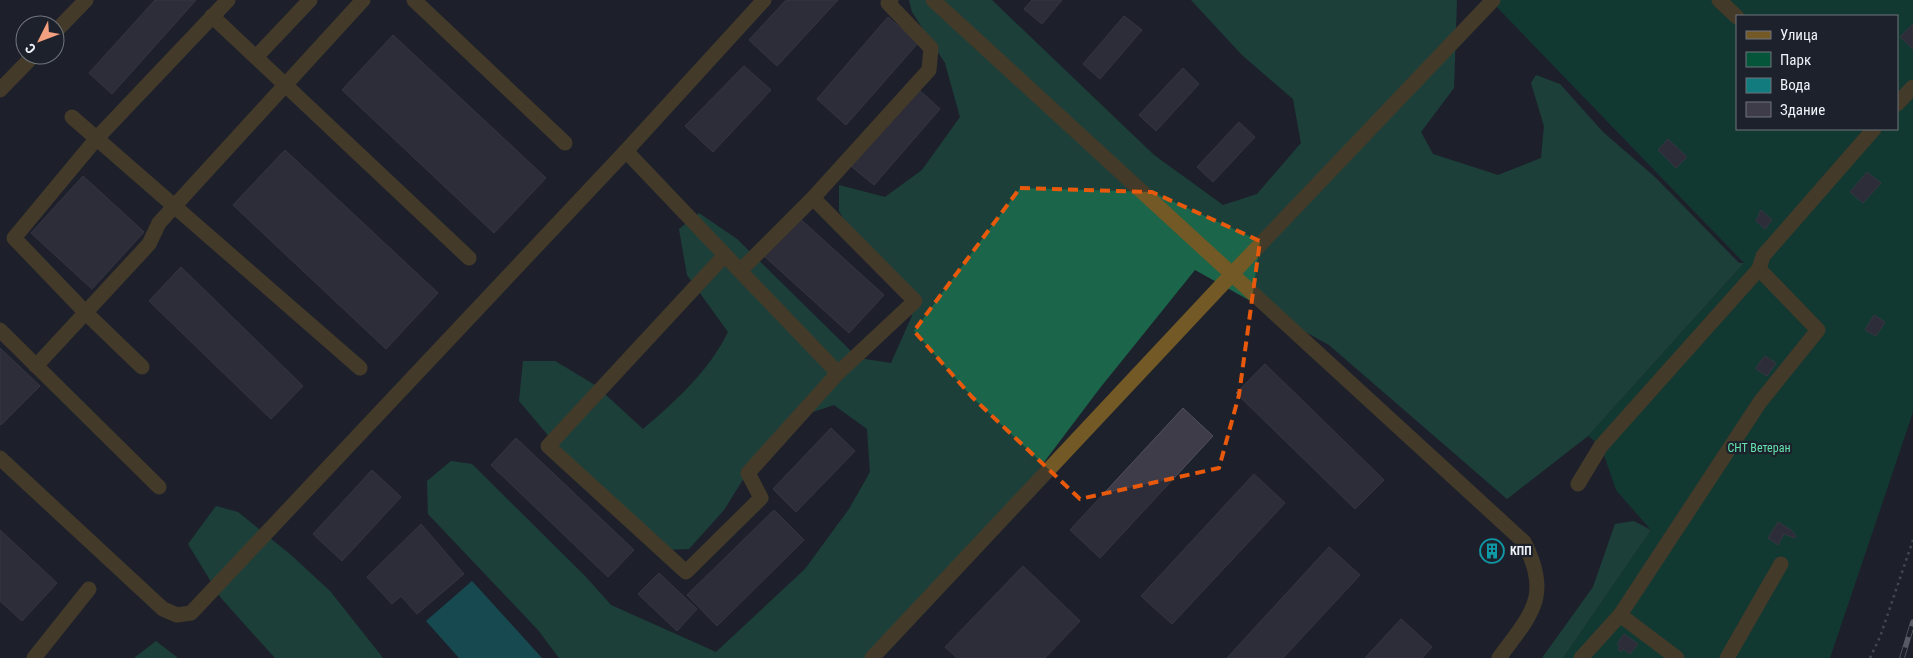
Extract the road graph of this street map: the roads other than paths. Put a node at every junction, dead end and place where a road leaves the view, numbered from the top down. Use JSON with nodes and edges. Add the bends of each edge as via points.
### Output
{"nodes":[{"id":1,"x":86,"y":0,"type":"edge"},
{"id":2,"x":228,"y":0,"type":"edge"},
{"id":3,"x":310,"y":0,"type":"edge"},
{"id":4,"x":363,"y":0,"type":"edge"},
{"id":5,"x":414,"y":0,"type":"edge"},
{"id":6,"x":764,"y":0,"type":"edge"},
{"id":7,"x":891,"y":0,"type":"edge"},
{"id":8,"x":933,"y":0,"type":"edge"},
{"id":9,"x":1494,"y":0,"type":"edge"},
{"id":10,"x":1718,"y":0,"type":"edge"},
{"id":11,"x":212,"y":16,"type":"junction"},
{"id":12,"x":1736,"y":16,"type":"edge"},
{"id":13,"x":65,"y":22,"type":"edge"},
{"id":14,"x":256,"y":57,"type":"junction"},
{"id":15,"x":24,"y":65,"type":"edge"},
{"id":16,"x":286,"y":84,"type":"junction"},
{"id":17,"x":1913,"y":86,"type":"edge"},
{"id":18,"x":0,"y":90,"type":"edge"},
{"id":19,"x":1898,"y":103,"type":"edge"},
{"id":20,"x":72,"y":118,"type":"dead end"},
{"id":21,"x":1864,"y":132,"type":"edge"},
{"id":22,"x":97,"y":138,"type":"junction"},
{"id":23,"x":565,"y":143,"type":"dead end"},
{"id":24,"x":626,"y":151,"type":"junction"},
{"id":25,"x":813,"y":198,"type":"junction"},
{"id":26,"x":176,"y":205,"type":"junction"},
{"id":27,"x":725,"y":255,"type":"junction"},
{"id":28,"x":469,"y":258,"type":"dead end"},
{"id":29,"x":1759,"y":270,"type":"junction"},
{"id":30,"x":740,"y":271,"type":"junction"},
{"id":31,"x":1232,"y":274,"type":"junction"},
{"id":32,"x":86,"y":313,"type":"junction"},
{"id":33,"x":0,"y":330,"type":"edge"},
{"id":34,"x":36,"y":366,"type":"junction"},
{"id":35,"x":142,"y":367,"type":"dead end"},
{"id":36,"x":360,"y":368,"type":"dead end"},
{"id":37,"x":838,"y":373,"type":"junction"},
{"id":38,"x":0,"y":458,"type":"edge"},
{"id":39,"x":1578,"y":484,"type":"dead end"},
{"id":40,"x":159,"y":486,"type":"dead end"},
{"id":41,"x":1781,"y":564,"type":"dead end"},
{"id":42,"x":89,"y":589,"type":"dead end"},
{"id":43,"x":1620,"y":615,"type":"junction"},
{"id":44,"x":34,"y":658,"type":"edge"},
{"id":45,"x":872,"y":658,"type":"edge"},
{"id":46,"x":1499,"y":658,"type":"edge"},
{"id":47,"x":1582,"y":658,"type":"edge"},
{"id":48,"x":1677,"y":658,"type":"edge"},
{"id":49,"x":1728,"y":658,"type":"edge"}],
"edges":[{"from":1,"to":13,"type":"street"},
{"from":2,"to":11,"type":"street"},
{"from":3,"to":14,"type":"street"},
{"from":4,"to":16,"type":"street"},
{"from":5,"to":23,"type":"street"},
{"from":6,"to":24,"type":"street"},
{"from":7,"to":25,"type":"street","via":[[888,2],[931,48],[928,70]]},
{"from":8,"to":31,"type":"street"},
{"from":9,"to":31,"type":"street"},
{"from":10,"to":12,"type":"street"},
{"from":11,"to":14,"type":"street"},
{"from":11,"to":22,"type":"street"},
{"from":14,"to":16,"type":"street"},
{"from":15,"to":18,"type":"street"},
{"from":16,"to":26,"type":"street"},
{"from":16,"to":28,"type":"street"},
{"from":17,"to":19,"type":"street"},
{"from":20,"to":22,"type":"street"},
{"from":21,"to":29,"type":"street","via":[[1763,256]]},
{"from":22,"to":26,"type":"street"},
{"from":22,"to":32,"type":"street","via":[[14,238]]},
{"from":24,"to":27,"type":"street"},
{"from":24,"to":38,"type":"street","via":[[191,613],[177,615],[163,609]]},
{"from":25,"to":30,"type":"street"},
{"from":25,"to":37,"type":"street","via":[[915,301]]},
{"from":26,"to":32,"type":"street","via":[[159,223],[149,244]]},
{"from":26,"to":36,"type":"street"},
{"from":27,"to":30,"type":"street"},
{"from":27,"to":37,"type":"street","via":[[548,446],[686,572],[761,498],[748,474]]},
{"from":29,"to":39,"type":"street","via":[[1601,446]]},
{"from":29,"to":43,"type":"street","via":[[1818,330],[1760,402]]},
{"from":30,"to":37,"type":"street"},
{"from":31,"to":45,"type":"street"},
{"from":31,"to":46,"type":"street","via":[[1524,542],[1535,564],[1538,597]]},
{"from":32,"to":34,"type":"street"},
{"from":32,"to":35,"type":"street"},
{"from":33,"to":34,"type":"street"},
{"from":34,"to":40,"type":"street"},
{"from":41,"to":49,"type":"street"},
{"from":42,"to":44,"type":"street"},
{"from":43,"to":47,"type":"street"},
{"from":43,"to":48,"type":"street"}]}
